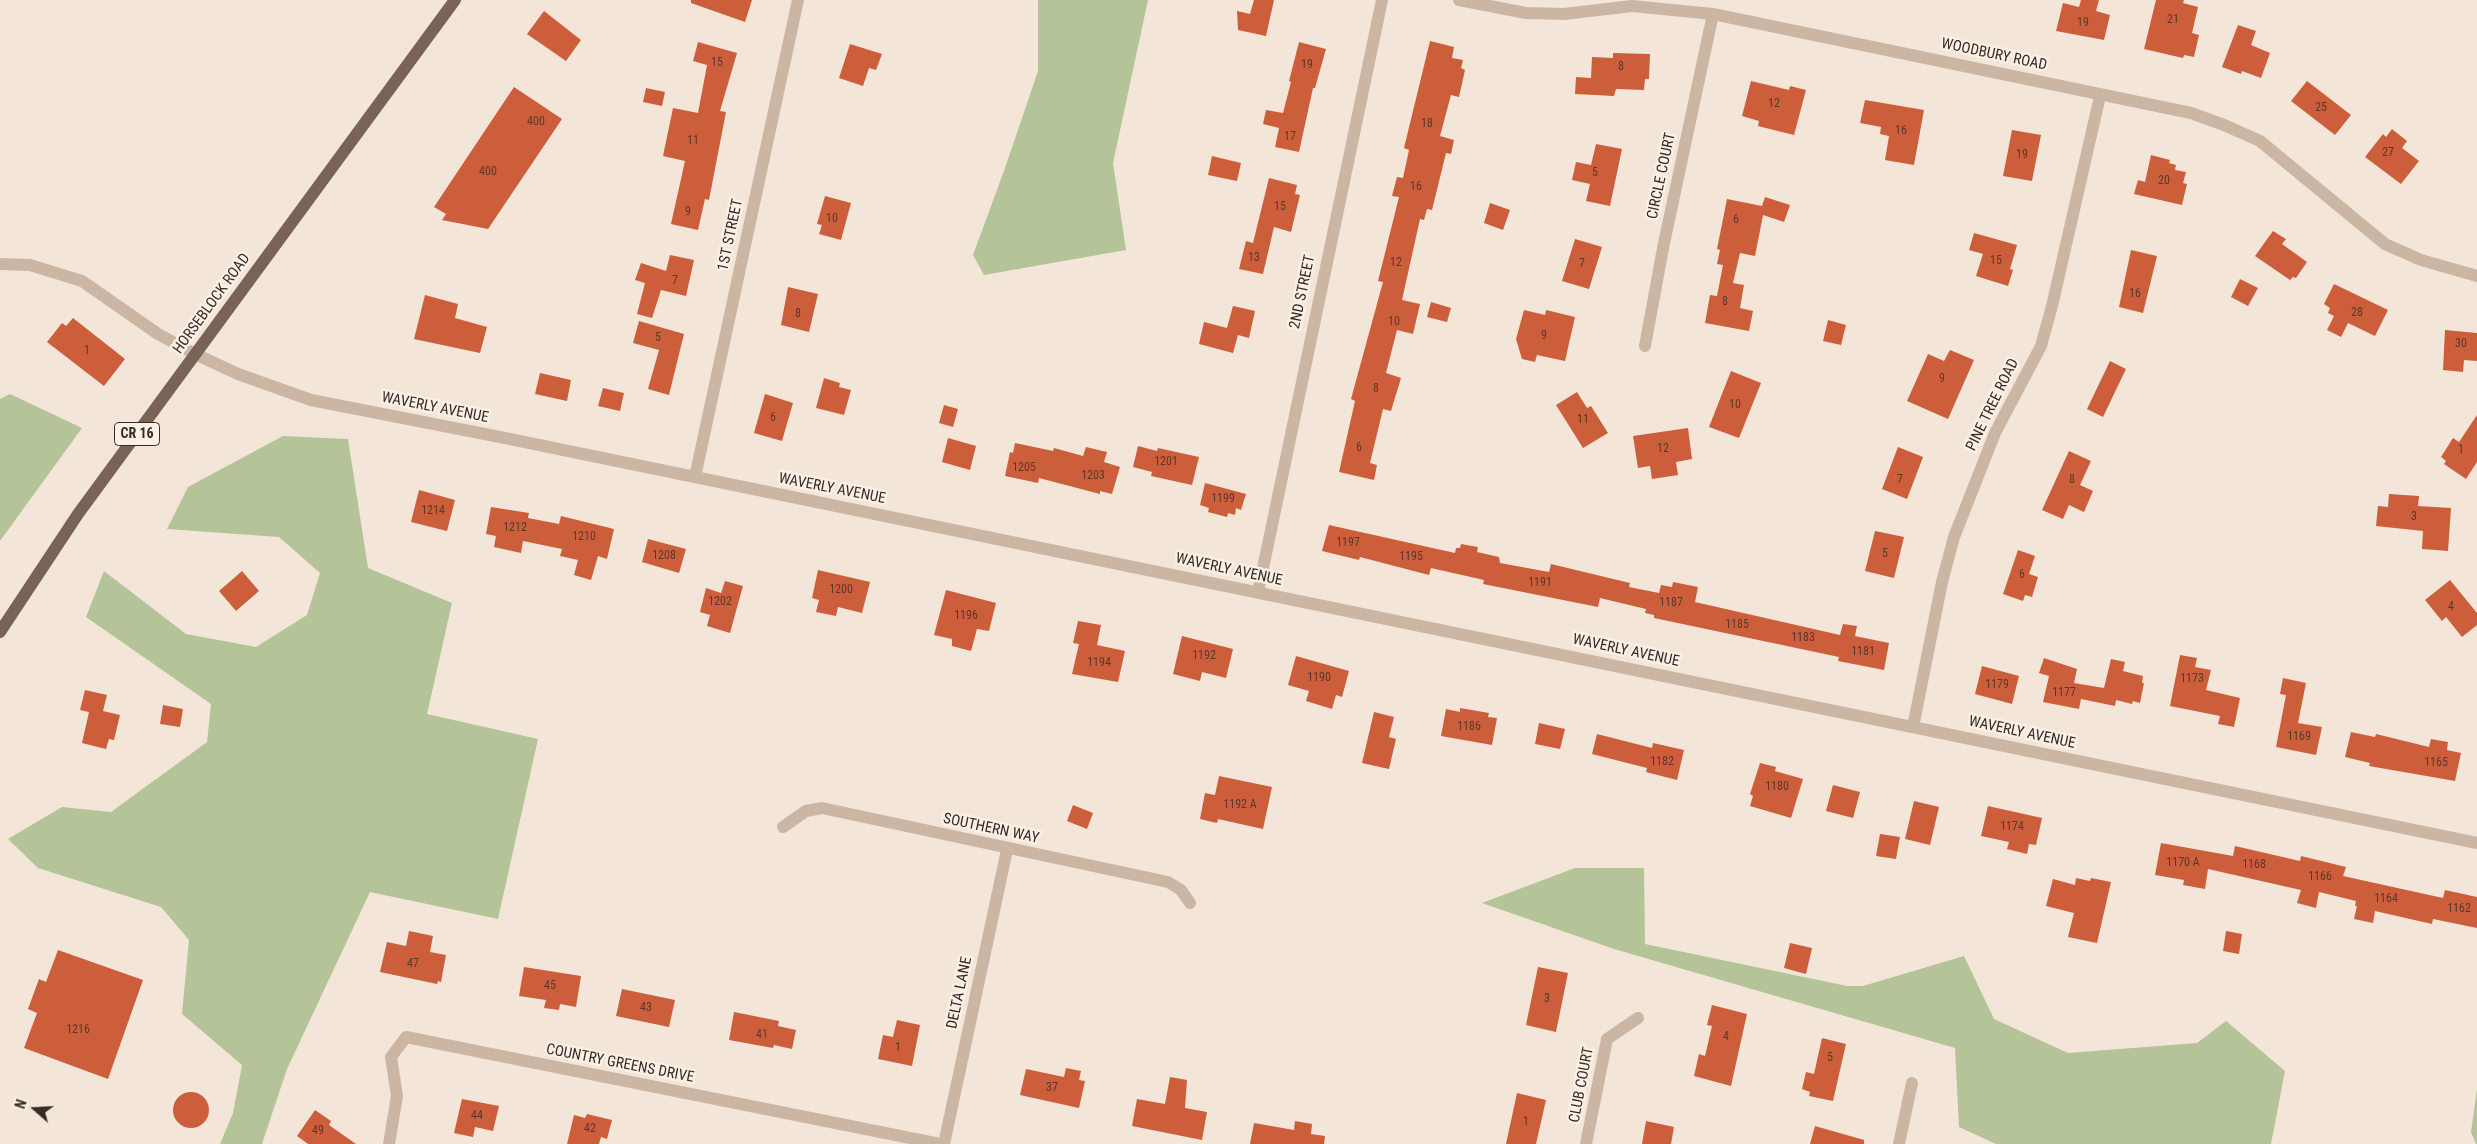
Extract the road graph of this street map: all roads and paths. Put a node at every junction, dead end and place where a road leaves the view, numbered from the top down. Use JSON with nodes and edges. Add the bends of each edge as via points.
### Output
{"nodes":[{"id":1,"x":455,"y":0,"type":"edge"},
{"id":2,"x":798,"y":0,"type":"edge"},
{"id":3,"x":1382,"y":0,"type":"edge"},
{"id":4,"x":1459,"y":0,"type":"edge"},
{"id":5,"x":1713,"y":14,"type":"junction"},
{"id":6,"x":2100,"y":96,"type":"junction"},
{"id":7,"x":0,"y":264,"type":"edge"},
{"id":8,"x":2477,"y":276,"type":"edge"},
{"id":9,"x":1644,"y":346,"type":"dead end"},
{"id":10,"x":195,"y":354,"type":"junction"},
{"id":11,"x":695,"y":478,"type":"junction"},
{"id":12,"x":1258,"y":592,"type":"junction"},
{"id":13,"x":0,"y":632,"type":"edge"},
{"id":14,"x":1913,"y":727,"type":"junction"},
{"id":15,"x":783,"y":827,"type":"dead end"},
{"id":16,"x":2477,"y":843,"type":"edge"},
{"id":17,"x":1007,"y":850,"type":"junction"},
{"id":18,"x":1190,"y":902,"type":"dead end"},
{"id":19,"x":1638,"y":1018,"type":"dead end"},
{"id":20,"x":1912,"y":1083,"type":"dead end"},
{"id":21,"x":389,"y":1144,"type":"edge"},
{"id":22,"x":940,"y":1144,"type":"edge"},
{"id":23,"x":944,"y":1144,"type":"edge"},
{"id":24,"x":1586,"y":1144,"type":"edge"},
{"id":25,"x":1899,"y":1144,"type":"edge"}],
"edges":[{"from":1,"to":10,"type":"main road","name":"HORSEBLOCK ROAD","number":"CR 16"},
{"from":2,"to":11,"type":"street","name":"1ST STREET"},
{"from":3,"to":12,"type":"street","name":"2ND STREET"},
{"from":4,"to":5,"type":"street","name":"WOODBURY ROAD","via":[[1526,12],[1564,14],[1632,6]]},
{"from":5,"to":6,"type":"street","name":"WOODBURY ROAD"},
{"from":5,"to":9,"type":"street","name":"CIRCLE COURT"},
{"from":6,"to":8,"type":"street","name":"WOODBURY ROAD","via":[[2190,114],[2260,141],[2385,244],[2421,260]]},
{"from":6,"to":14,"type":"street","name":"PINE TREE ROAD","via":[[2041,346],[1995,433],[1954,537]]},
{"from":7,"to":10,"type":"street","name":"WAVERLY AVENUE","via":[[30,265],[82,281],[158,334]]},
{"from":10,"to":11,"type":"street","name":"WAVERLY AVENUE","via":[[238,374],[311,400]]},
{"from":10,"to":13,"type":"main road","name":"HORSEBLOCK ROAD","number":"CR 16","via":[[46,559]]},
{"from":11,"to":12,"type":"street","name":"WAVERLY AVENUE"},
{"from":12,"to":14,"type":"street","name":"WAVERLY AVENUE"},
{"from":14,"to":16,"type":"street","name":"WAVERLY AVENUE"},
{"from":15,"to":17,"type":"street","name":"SOUTHERN WAY","via":[[806,811],[822,808]]},
{"from":17,"to":18,"type":"street","name":"SOUTHERN WAY","via":[[1168,882],[1181,890]]},
{"from":17,"to":23,"type":"street","name":"DELTA LANE"},
{"from":19,"to":24,"type":"street","name":"CLUB COURT","via":[[1607,1039]]},
{"from":20,"to":25,"type":"street"},
{"from":21,"to":22,"type":"street","name":"COUNTRY GREENS DRIVE","via":[[397,1096],[390,1057],[406,1037]]}]}
